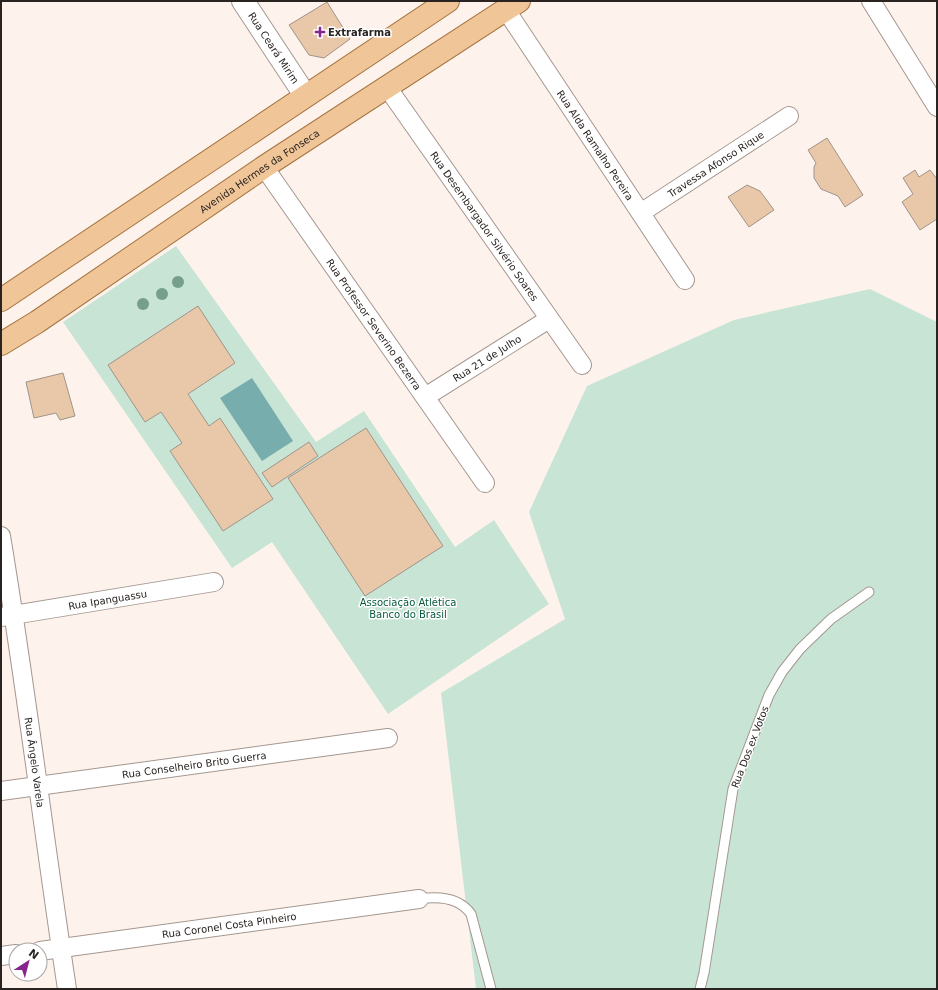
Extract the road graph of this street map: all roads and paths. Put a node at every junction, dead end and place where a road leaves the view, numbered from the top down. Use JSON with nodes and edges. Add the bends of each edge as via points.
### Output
{"nodes":[{"id":1,"x":243,"y":1,"type":"edge"},
{"id":2,"x":872,"y":1,"type":"edge"},
{"id":3,"x":445,"y":2,"type":"edge"},
{"id":4,"x":512,"y":6,"type":"edge"},
{"id":5,"x":387,"y":87,"type":"junction"},
{"id":6,"x":305,"y":95,"type":"junction"},
{"id":7,"x":937,"y":107,"type":"edge"},
{"id":8,"x":789,"y":116,"type":"dead end"},
{"id":9,"x":264,"y":167,"type":"junction"},
{"id":10,"x":642,"y":212,"type":"junction"},
{"id":11,"x":685,"y":280,"type":"dead end"},
{"id":12,"x":1,"y":300,"type":"edge"},
{"id":13,"x":549,"y":320,"type":"junction"},
{"id":14,"x":1,"y":344,"type":"edge"},
{"id":15,"x":582,"y":365,"type":"dead end"},
{"id":16,"x":425,"y":397,"type":"junction"},
{"id":17,"x":485,"y":483,"type":"dead end"},
{"id":18,"x":1,"y":536,"type":"edge"},
{"id":19,"x":214,"y":582,"type":"dead end"},
{"id":20,"x":869,"y":592,"type":"dead end"},
{"id":21,"x":8,"y":616,"type":"edge"},
{"id":22,"x":388,"y":738,"type":"dead end"},
{"id":23,"x":37,"y":788,"type":"junction"},
{"id":24,"x":1,"y":791,"type":"edge"},
{"id":25,"x":419,"y":899,"type":"joint"},
{"id":26,"x":60,"y":948,"type":"junction"},
{"id":27,"x":48,"y":949,"type":"edge"},
{"id":28,"x":67,"y":989,"type":"edge"},
{"id":29,"x":491,"y":989,"type":"edge"},
{"id":30,"x":700,"y":989,"type":"edge"}],
"edges":[{"from":1,"to":6,"type":"street","name":"Rua Ceará Mirim"},
{"from":2,"to":7,"type":"street"},
{"from":3,"to":6,"type":"main road"},
{"from":4,"to":5,"type":"main road","name":"Avenida Hermes da Fonseca"},
{"from":4,"to":10,"type":"street","name":"Rua Alda Ramalho Pereira"},
{"from":5,"to":9,"type":"main road","name":"Avenida Hermes da Fonseca"},
{"from":5,"to":13,"type":"street","name":"Rua Desembargador Silvério Soares"},
{"from":6,"to":12,"type":"main road"},
{"from":8,"to":10,"type":"street","name":"Travessa Afonso Rique"},
{"from":9,"to":14,"type":"main road","name":"Avenida Hermes da Fonseca"},
{"from":9,"to":16,"type":"street","name":"Rua Professor Severino Bezerra"},
{"from":10,"to":11,"type":"street","name":"Rua Alda Ramalho Pereira"},
{"from":13,"to":15,"type":"street","name":"Rua Desembargador Silvério Soares"},
{"from":13,"to":16,"type":"street","name":"Rua 21 de Julho"},
{"from":16,"to":17,"type":"street","name":"Rua Professor Severino Bezerra"},
{"from":18,"to":21,"type":"street","name":"Rua Ângelo Varela"},
{"from":19,"to":21,"type":"street","name":"Rua Ipanguassu"},
{"from":20,"to":30,"type":"lane","name":"Rua Dos ex Votos","via":[[831,619],[800,649],[782,672],[769,695],[733,789]]},
{"from":21,"to":23,"type":"street","name":"Rua Ângelo Varela"},
{"from":22,"to":23,"type":"street","name":"Rua Conselheiro Brito Guerra"},
{"from":23,"to":24,"type":"street","name":"Rua Conselheiro Brito Guerra"},
{"from":23,"to":26,"type":"street","name":"Rua Ângelo Varela"},
{"from":25,"to":26,"type":"street","name":"Rua Coronel Costa Pinheiro"},
{"from":25,"to":29,"type":"lane","via":[[438,897],[456,901],[466,907],[471,914]]},
{"from":26,"to":27,"type":"street","name":"Rua Coronel Costa Pinheiro"},
{"from":26,"to":28,"type":"street","name":"Rua Ângelo Varela"}]}
